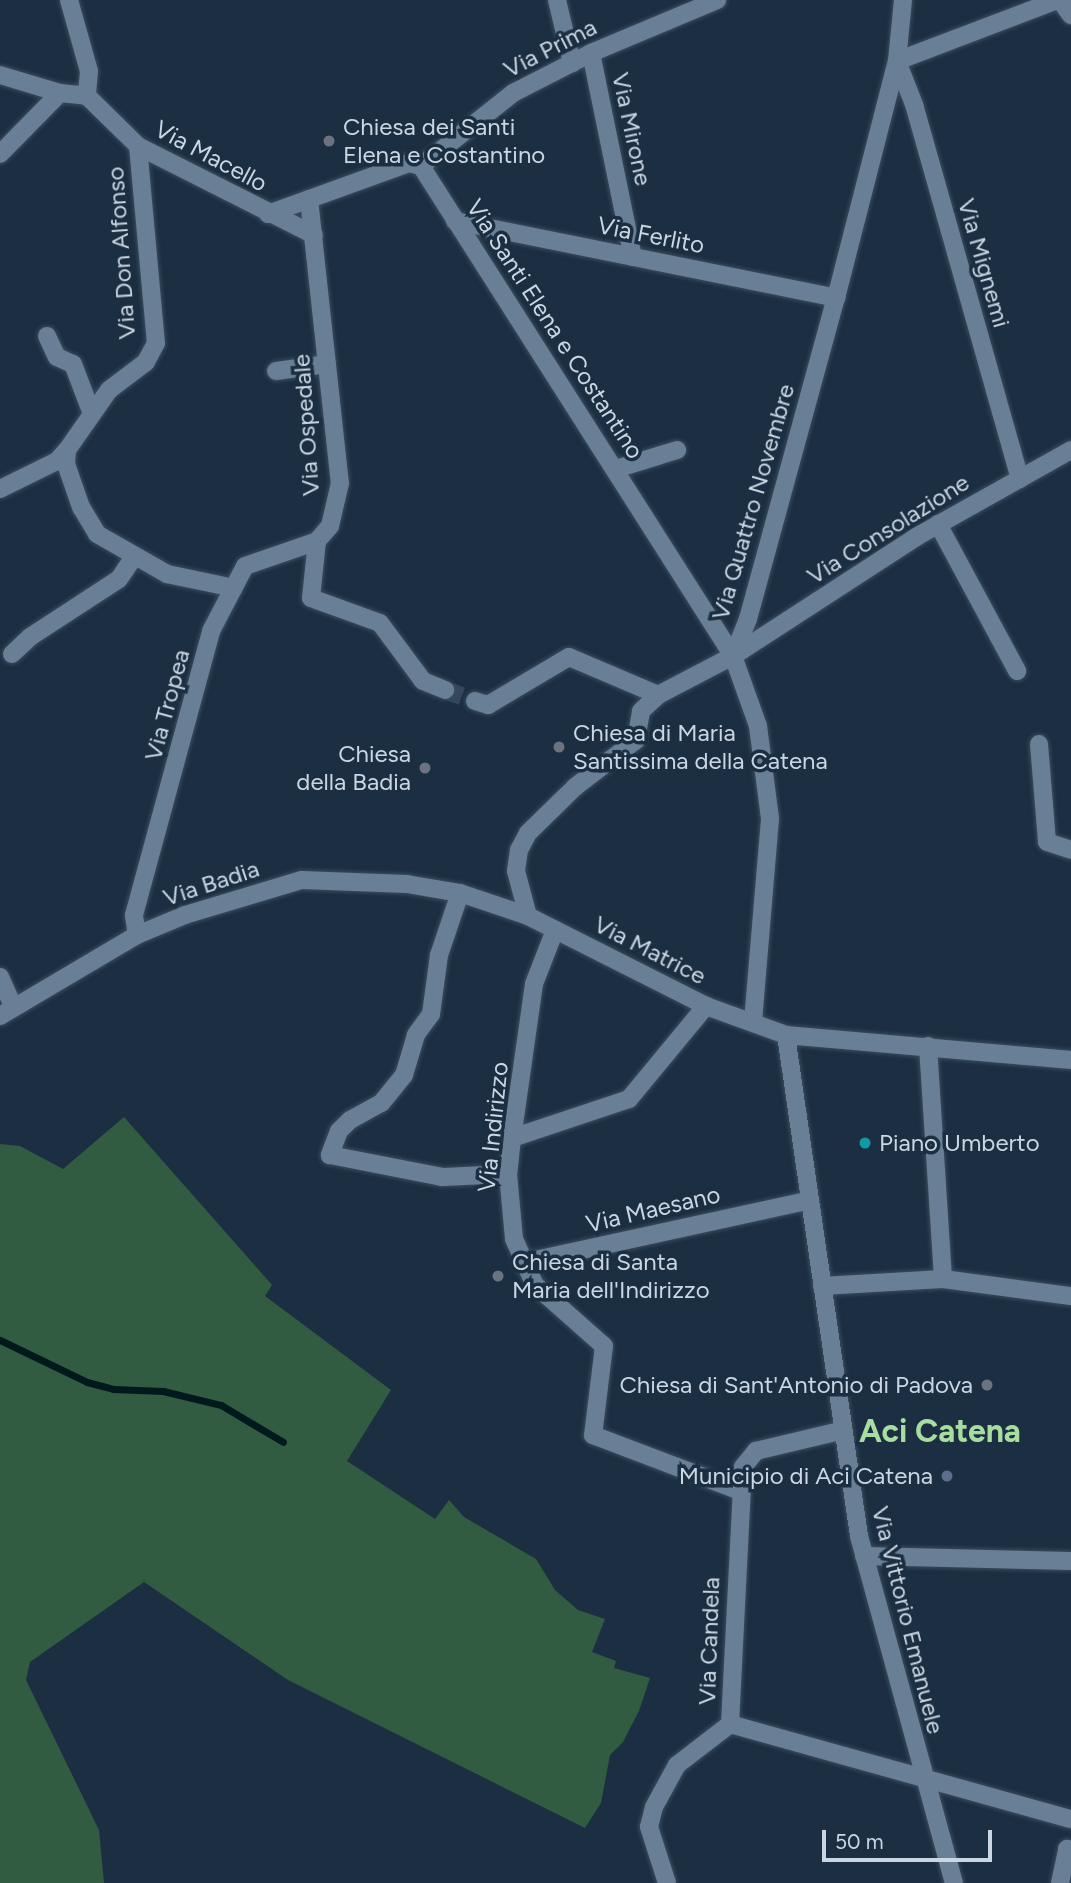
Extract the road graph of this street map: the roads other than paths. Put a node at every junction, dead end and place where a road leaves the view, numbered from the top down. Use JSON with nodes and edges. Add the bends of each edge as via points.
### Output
{"nodes":[{"id":1,"x":69,"y":0,"type":"edge"},
{"id":2,"x":557,"y":0,"type":"edge"},
{"id":3,"x":717,"y":0,"type":"edge"},
{"id":4,"x":903,"y":0,"type":"edge"},
{"id":5,"x":1059,"y":0,"type":"edge"},
{"id":6,"x":1071,"y":15,"type":"edge"},
{"id":7,"x":591,"y":53,"type":"junction"},
{"id":8,"x":897,"y":61,"type":"junction"},
{"id":9,"x":572,"y":63,"type":"junction"},
{"id":10,"x":0,"y":75,"type":"edge"},
{"id":11,"x":60,"y":93,"type":"junction"},
{"id":12,"x":87,"y":96,"type":"junction"},
{"id":13,"x":138,"y":146,"type":"junction"},
{"id":14,"x":0,"y":154,"type":"edge"},
{"id":15,"x":421,"y":166,"type":"junction"},
{"id":16,"x":309,"y":199,"type":"junction"},
{"id":17,"x":268,"y":214,"type":"junction"},
{"id":18,"x":455,"y":221,"type":"junction"},
{"id":19,"x":314,"y":235,"type":"junction"},
{"id":20,"x":633,"y":257,"type":"junction"},
{"id":21,"x":836,"y":298,"type":"junction"},
{"id":22,"x":47,"y":336,"type":"dead end"},
{"id":23,"x":327,"y":364,"type":"junction"},
{"id":24,"x":276,"y":371,"type":"dead end"},
{"id":25,"x":92,"y":414,"type":"junction"},
{"id":26,"x":67,"y":450,"type":"junction"},
{"id":27,"x":677,"y":450,"type":"dead end"},
{"id":28,"x":1071,"y":450,"type":"edge"},
{"id":29,"x":616,"y":469,"type":"junction"},
{"id":30,"x":1020,"y":479,"type":"junction"},
{"id":31,"x":0,"y":489,"type":"edge"},
{"id":32,"x":939,"y":524,"type":"junction"},
{"id":33,"x":317,"y":541,"type":"junction"},
{"id":34,"x":134,"y":557,"type":"junction"},
{"id":35,"x":234,"y":588,"type":"junction"},
{"id":36,"x":12,"y":654,"type":"dead end"},
{"id":37,"x":733,"y":656,"type":"junction"},
{"id":38,"x":1017,"y":671,"type":"dead end"},
{"id":39,"x":445,"y":690,"type":"tunnel mouth"},
{"id":40,"x":658,"y":695,"type":"junction"},
{"id":41,"x":481,"y":703,"type":"dead end"},
{"id":42,"x":1040,"y":744,"type":"dead end"},
{"id":43,"x":1071,"y":850,"type":"edge"},
{"id":44,"x":460,"y":893,"type":"junction"},
{"id":45,"x":528,"y":916,"type":"junction"},
{"id":46,"x":555,"y":930,"type":"junction"},
{"id":47,"x":137,"y":935,"type":"junction"},
{"id":48,"x":0,"y":977,"type":"edge"},
{"id":49,"x":706,"y":1006,"type":"junction"},
{"id":50,"x":7,"y":1011,"type":"edge"},
{"id":51,"x":753,"y":1022,"type":"junction"},
{"id":52,"x":786,"y":1035,"type":"junction"},
{"id":53,"x":936,"y":1047,"type":"junction"},
{"id":54,"x":1071,"y":1060,"type":"edge"},
{"id":55,"x":512,"y":1138,"type":"junction"},
{"id":56,"x":508,"y":1174,"type":"junction"},
{"id":57,"x":802,"y":1201,"type":"junction"},
{"id":58,"x":522,"y":1263,"type":"junction"},
{"id":59,"x":943,"y":1279,"type":"junction"},
{"id":60,"x":822,"y":1286,"type":"junction"},
{"id":61,"x":1071,"y":1296,"type":"edge"},
{"id":62,"x":840,"y":1431,"type":"junction"},
{"id":63,"x":738,"y":1490,"type":"junction"},
{"id":64,"x":864,"y":1556,"type":"junction"},
{"id":65,"x":1071,"y":1561,"type":"edge"},
{"id":66,"x":730,"y":1724,"type":"junction"},
{"id":67,"x":923,"y":1778,"type":"junction"},
{"id":68,"x":1071,"y":1819,"type":"edge"},
{"id":69,"x":1071,"y":1850,"type":"edge"},
{"id":70,"x":1060,"y":1882,"type":"edge"},
{"id":71,"x":667,"y":1883,"type":"edge"},
{"id":72,"x":954,"y":1883,"type":"edge"}],
"edges":[{"from":1,"to":12,"type":"street","via":[[89,71]]},
{"from":2,"to":9,"type":"street"},
{"from":3,"to":7,"type":"street","name":"Via Prima"},
{"from":4,"to":8,"type":"street","name":"Via Quattro Novembre"},
{"from":5,"to":6,"type":"street"},
{"from":5,"to":8,"type":"street"},
{"from":7,"to":9,"type":"street","name":"Via Prima"},
{"from":7,"to":20,"type":"street","name":"Via Mirone"},
{"from":8,"to":21,"type":"street","name":"Via Quattro Novembre"},
{"from":8,"to":30,"type":"street","name":"Via Mignemi","via":[[915,107]]},
{"from":9,"to":15,"type":"street","name":"Via Prima","via":[[482,114]]},
{"from":10,"to":11,"type":"street"},
{"from":11,"to":12,"type":"street"},
{"from":11,"to":14,"type":"street"},
{"from":12,"to":13,"type":"street","name":"Via Macello"},
{"from":13,"to":17,"type":"street","name":"Via Macello"},
{"from":13,"to":25,"type":"street","name":"Via Don Alfonso","via":[[156,343],[146,362],[109,390]]},
{"from":15,"to":16,"type":"street","via":[[409,163]]},
{"from":15,"to":18,"type":"street","name":"Via Santi Elena e Costantino"},
{"from":16,"to":17,"type":"street"},
{"from":16,"to":19,"type":"street","name":"Via Ospedale"},
{"from":17,"to":19,"type":"street","name":"Via Macello"},
{"from":18,"to":20,"type":"street","name":"Via Ferlito"},
{"from":18,"to":29,"type":"street","name":"Via Santi Elena e Costantino"},
{"from":19,"to":23,"type":"street","name":"Via Ospedale"},
{"from":20,"to":21,"type":"street","name":"Via Ferlito"},
{"from":21,"to":37,"type":"street","name":"Via Quattro Novembre","via":[[748,619]]},
{"from":22,"to":25,"type":"street","via":[[57,357],[73,364]]},
{"from":23,"to":24,"type":"street"},
{"from":23,"to":33,"type":"street","name":"Via Ospedale","via":[[340,484],[330,526]]},
{"from":25,"to":26,"type":"street","name":"Via Don Alfonso"},
{"from":26,"to":31,"type":"street","name":"Via Don Alfonso","via":[[57,461]]},
{"from":26,"to":34,"type":"street","via":[[72,485],[97,534]]},
{"from":27,"to":29,"type":"street"},
{"from":28,"to":30,"type":"street","name":"Via Consolazione"},
{"from":29,"to":37,"type":"street","name":"Via Santi Elena e Costantino"},
{"from":30,"to":32,"type":"street","name":"Via Consolazione"},
{"from":32,"to":37,"type":"street","name":"Via Consolazione"},
{"from":32,"to":38,"type":"street"},
{"from":33,"to":35,"type":"street","name":"Via Tropea","via":[[256,559],[245,566]]},
{"from":33,"to":39,"type":"street","name":"Via Ospedale","via":[[311,598],[380,623],[424,681]]},
{"from":34,"to":35,"type":"street","via":[[167,574]]},
{"from":34,"to":36,"type":"street","via":[[119,579],[30,637]]},
{"from":35,"to":47,"type":"street","name":"Via Tropea","via":[[211,631],[134,915]]},
{"from":37,"to":40,"type":"street","name":"Via Consolazione"},
{"from":37,"to":51,"type":"street","name":"Via Quattro Novembre","via":[[758,726],[770,819]]},
{"from":40,"to":41,"type":"street","via":[[569,657]]},
{"from":40,"to":45,"type":"street","via":[[641,711],[636,740],[575,787],[528,833],[516,871]]},
{"from":42,"to":43,"type":"street","via":[[1047,842]]},
{"from":44,"to":45,"type":"street","name":"Via Matrice"},
{"from":44,"to":47,"type":"street","name":"Via Badia","via":[[407,884],[302,880],[185,915]]},
{"from":44,"to":56,"type":"street","via":[[439,955],[431,1014],[416,1035],[404,1075],[381,1103],[339,1131],[330,1155],[442,1177]]},
{"from":45,"to":46,"type":"street","name":"Via Matrice"},
{"from":46,"to":49,"type":"street","name":"Via Matrice"},
{"from":46,"to":55,"type":"street","name":"Via Indirizzo","via":[[534,984]]},
{"from":47,"to":50,"type":"street","name":"Via Badia"},
{"from":48,"to":50,"type":"street"},
{"from":49,"to":51,"type":"street","name":"Via Matrice"},
{"from":49,"to":55,"type":"street","via":[[629,1099]]},
{"from":51,"to":52,"type":"street","name":"Via Matrice"},
{"from":52,"to":53,"type":"street","name":"Via Matrice"},
{"from":52,"to":57,"type":"street","name":"Via Vittorio Emanuele"},
{"from":53,"to":54,"type":"street","name":"Via Matrice"},
{"from":53,"to":59,"type":"street"},
{"from":55,"to":56,"type":"street","name":"Via Indirizzo"},
{"from":56,"to":58,"type":"street","name":"Via Indirizzo","via":[[514,1239]]},
{"from":57,"to":58,"type":"street","name":"Via Maesano"},
{"from":57,"to":60,"type":"street","name":"Via Vittorio Emanuele"},
{"from":58,"to":63,"type":"street","name":"Via Indirizzo","via":[[535,1285],[604,1346],[593,1435]]},
{"from":59,"to":60,"type":"street"},
{"from":59,"to":61,"type":"street"},
{"from":60,"to":62,"type":"street","name":"Via Vittorio Emanuele"},
{"from":62,"to":63,"type":"street","name":"Via Candela","via":[[756,1451],[743,1467]]},
{"from":62,"to":64,"type":"street","name":"Via Vittorio Emanuele"},
{"from":63,"to":66,"type":"street","name":"Via Candela"},
{"from":64,"to":65,"type":"street"},
{"from":64,"to":67,"type":"street","name":"Via Vittorio Emanuele"},
{"from":66,"to":67,"type":"street","name":"Via Candela"},
{"from":66,"to":71,"type":"street","via":[[677,1765],[663,1785],[649,1827]]},
{"from":67,"to":68,"type":"street","name":"Via Candela"},
{"from":67,"to":72,"type":"street","name":"Via Vittorio Emanuele"},
{"from":69,"to":70,"type":"street","via":[[1067,1849]]}]}
